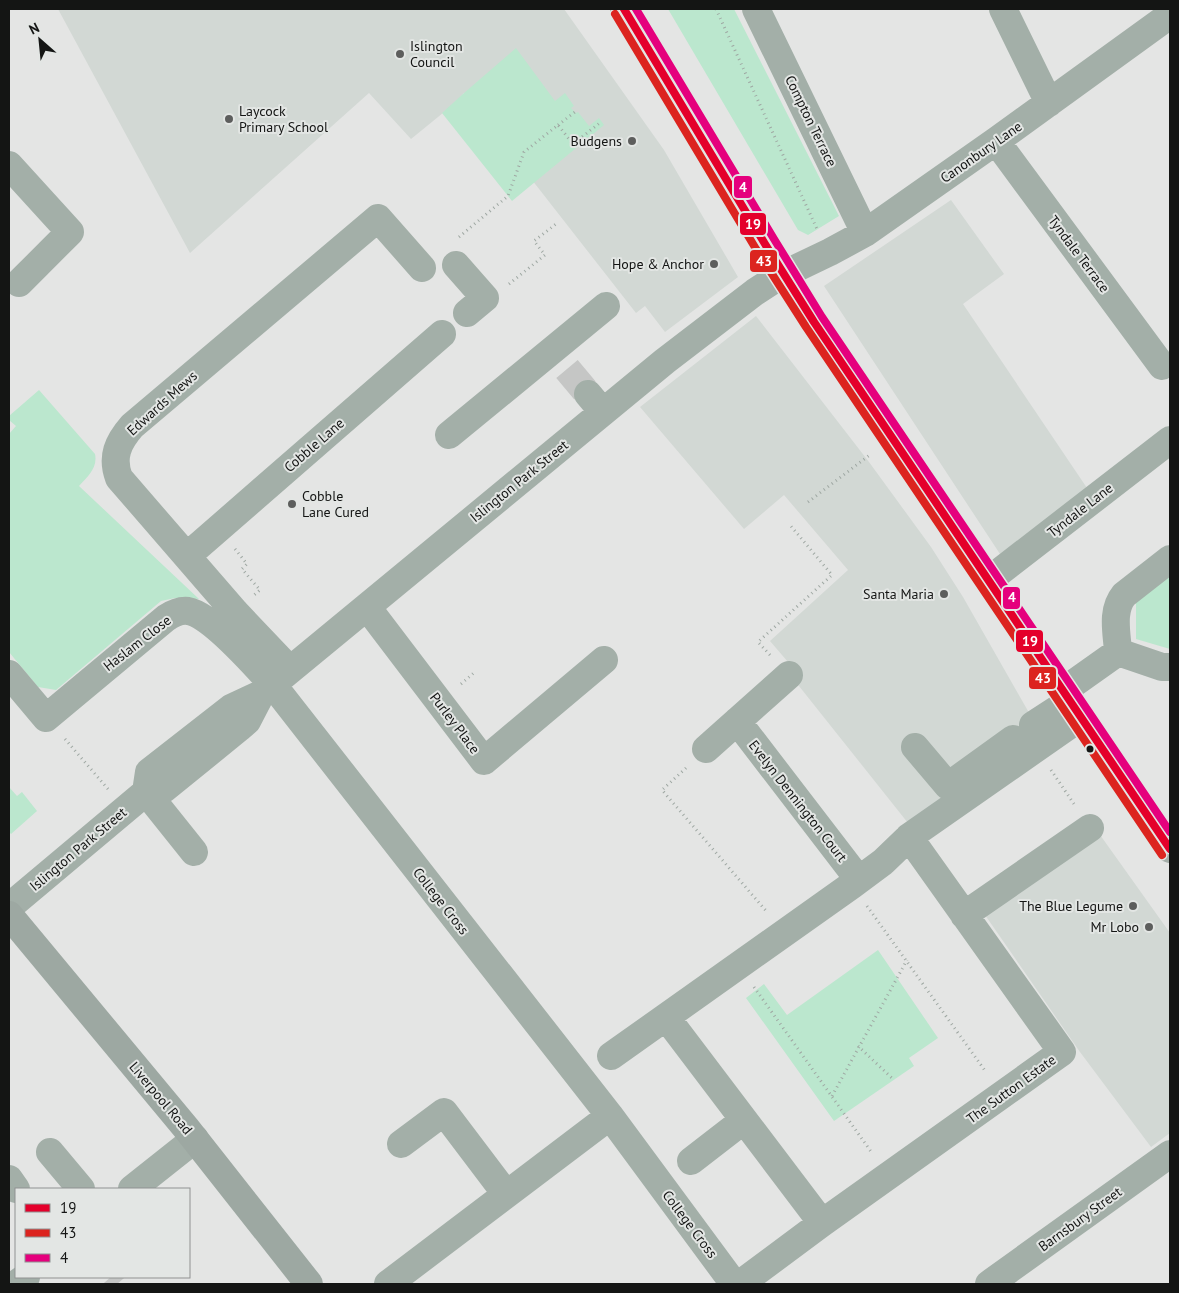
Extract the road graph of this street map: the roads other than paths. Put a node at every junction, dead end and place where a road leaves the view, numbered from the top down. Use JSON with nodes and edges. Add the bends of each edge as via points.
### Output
{"nodes":[{"id":1,"x":624,"y":9,"type":"edge"},
{"id":2,"x":756,"y":9,"type":"edge"},
{"id":3,"x":1003,"y":9,"type":"edge"},
{"id":4,"x":1170,"y":15,"type":"edge"},
{"id":5,"x":1049,"y":103,"type":"junction"},
{"id":6,"x":996,"y":141,"type":"junction"},
{"id":7,"x":9,"y":165,"type":"edge"},
{"id":8,"x":865,"y":233,"type":"junction"},
{"id":9,"x":456,"y":265,"type":"dead end"},
{"id":10,"x":422,"y":268,"type":"dead end"},
{"id":11,"x":783,"y":274,"type":"junction"},
{"id":12,"x":19,"y":283,"type":"dead end"},
{"id":13,"x":476,"y":305,"type":"road end"},
{"id":14,"x":606,"y":306,"type":"dead end"},
{"id":15,"x":442,"y":334,"type":"dead end"},
{"id":16,"x":1162,"y":366,"type":"dead end"},
{"id":17,"x":449,"y":435,"type":"dead end"},
{"id":18,"x":1170,"y":440,"type":"edge"},
{"id":19,"x":187,"y":556,"type":"junction"},
{"id":20,"x":1170,"y":559,"type":"edge"},
{"id":21,"x":989,"y":580,"type":"junction"},
{"id":22,"x":367,"y":607,"type":"junction"},
{"id":23,"x":1118,"y":652,"type":"junction"},
{"id":24,"x":604,"y":660,"type":"dead end"},
{"id":25,"x":1170,"y":667,"type":"edge"},
{"id":26,"x":9,"y":674,"type":"edge"},
{"id":27,"x":789,"y":675,"type":"road end"},
{"id":28,"x":275,"y":683,"type":"junction"},
{"id":29,"x":1072,"y":703,"type":"junction"},
{"id":30,"x":737,"y":722,"type":"junction"},
{"id":31,"x":200,"y":732,"type":"junction"},
{"id":32,"x":1027,"y":738,"type":"junction"},
{"id":33,"x":915,"y":747,"type":"dead end"},
{"id":34,"x":706,"y":749,"type":"road end"},
{"id":35,"x":194,"y":766,"type":"junction"},
{"id":36,"x":146,"y":792,"type":"junction"},
{"id":37,"x":1090,"y":828,"type":"road end"},
{"id":38,"x":908,"y":838,"type":"junction"},
{"id":39,"x":1170,"y":849,"type":"edge"},
{"id":40,"x":194,"y":852,"type":"dead end"},
{"id":41,"x":856,"y":883,"type":"junction"},
{"id":42,"x":9,"y":907,"type":"edge"},
{"id":43,"x":9,"y":915,"type":"edge"},
{"id":44,"x":964,"y":915,"type":"junction"},
{"id":45,"x":666,"y":1017,"type":"junction"},
{"id":46,"x":611,"y":1056,"type":"dead end"},
{"id":47,"x":610,"y":1116,"type":"junction"},
{"id":48,"x":744,"y":1120,"type":"junction"},
{"id":49,"x":195,"y":1139,"type":"junction"},
{"id":50,"x":402,"y":1144,"type":"dead end"},
{"id":51,"x":50,"y":1152,"type":"dead end"},
{"id":52,"x":1170,"y":1154,"type":"edge"},
{"id":53,"x":691,"y":1161,"type":"dead end"},
{"id":54,"x":80,"y":1188,"type":"edge"},
{"id":55,"x":133,"y":1188,"type":"edge"},
{"id":56,"x":506,"y":1194,"type":"junction"},
{"id":57,"x":822,"y":1223,"type":"junction"},
{"id":58,"x":309,"y":1284,"type":"edge"},
{"id":59,"x":388,"y":1284,"type":"edge"},
{"id":60,"x":734,"y":1284,"type":"edge"},
{"id":61,"x":740,"y":1284,"type":"edge"},
{"id":62,"x":989,"y":1284,"type":"edge"}],
"edges":[{"from":1,"to":11,"type":"highway"},
{"from":2,"to":8,"type":"street","name":"Compton Terrace"},
{"from":3,"to":5,"type":"street"},
{"from":4,"to":5,"type":"street","name":"Canonbury Lane"},
{"from":5,"to":6,"type":"street","name":"Canonbury Lane"},
{"from":6,"to":8,"type":"street","name":"Canonbury Lane"},
{"from":6,"to":16,"type":"street","name":"Tyndale Terrace"},
{"from":7,"to":12,"type":"street","via":[[70,232]]},
{"from":8,"to":11,"type":"street","name":"Canonbury Lane"},
{"from":9,"to":13,"type":"street"},
{"from":10,"to":19,"type":"street","name":"Edwards Mews","via":[[378,218],[125,434],[115,459],[119,478]]},
{"from":11,"to":21,"type":"highway"},
{"from":11,"to":22,"type":"street","name":"Islington Park Street","via":[[595,403]]},
{"from":14,"to":17,"type":"street","via":[[560,359]]},
{"from":15,"to":19,"type":"street","name":"Cobble Lane"},
{"from":18,"to":21,"type":"street","name":"Tyndale Lane"},
{"from":19,"to":28,"type":"street","name":"Edwards Mews","via":[[235,612]]},
{"from":20,"to":23,"type":"street","via":[[1118,602]]},
{"from":21,"to":29,"type":"highway"},
{"from":22,"to":24,"type":"street","name":"Purley Place","via":[[484,762]]},
{"from":22,"to":28,"type":"street","name":"Islington Park Street"},
{"from":23,"to":25,"type":"street"},
{"from":23,"to":29,"type":"street"},
{"from":26,"to":28,"type":"street","name":"Haslam Close","via":[[46,718],[156,624],[175,613],[186,611],[210,623]]},
{"from":27,"to":30,"type":"street"},
{"from":28,"to":31,"type":"street","name":"Islington Park Street","via":[[231,708]]},
{"from":28,"to":35,"type":"street","name":"Islington Park Street","via":[[246,721]]},
{"from":28,"to":47,"type":"street","name":"College Cross"},
{"from":29,"to":32,"type":"street"},
{"from":29,"to":39,"type":"highway"},
{"from":30,"to":34,"type":"street"},
{"from":30,"to":41,"type":"street","name":"Evelyn Dennington Court"},
{"from":31,"to":35,"type":"street"},
{"from":31,"to":36,"type":"street","name":"Islington Park Street","via":[[149,772]]},
{"from":32,"to":33,"type":"street","via":[[948,786]]},
{"from":32,"to":38,"type":"street"},
{"from":35,"to":36,"type":"street","name":"Islington Park Street","via":[[164,789]]},
{"from":36,"to":40,"type":"street"},
{"from":36,"to":42,"type":"street","name":"Islington Park Street"},
{"from":37,"to":44,"type":"street"},
{"from":38,"to":41,"type":"street"},
{"from":38,"to":44,"type":"street","name":"The Sutton Estate"},
{"from":41,"to":45,"type":"street"},
{"from":43,"to":49,"type":"main road","name":"Liverpool Road"},
{"from":44,"to":57,"type":"street","name":"The Sutton Estate","via":[[1062,1052]]},
{"from":45,"to":46,"type":"street"},
{"from":45,"to":48,"type":"street"},
{"from":47,"to":56,"type":"street"},
{"from":47,"to":60,"type":"street","name":"College Cross"},
{"from":48,"to":53,"type":"street"},
{"from":48,"to":57,"type":"street"},
{"from":49,"to":55,"type":"street"},
{"from":49,"to":58,"type":"main road","name":"Liverpool Road"},
{"from":50,"to":56,"type":"street","via":[[444,1112]]},
{"from":51,"to":54,"type":"street"},
{"from":52,"to":62,"type":"street","name":"Barnsbury Street"},
{"from":56,"to":59,"type":"street"},
{"from":57,"to":61,"type":"street","name":"The Sutton Estate"}]}
